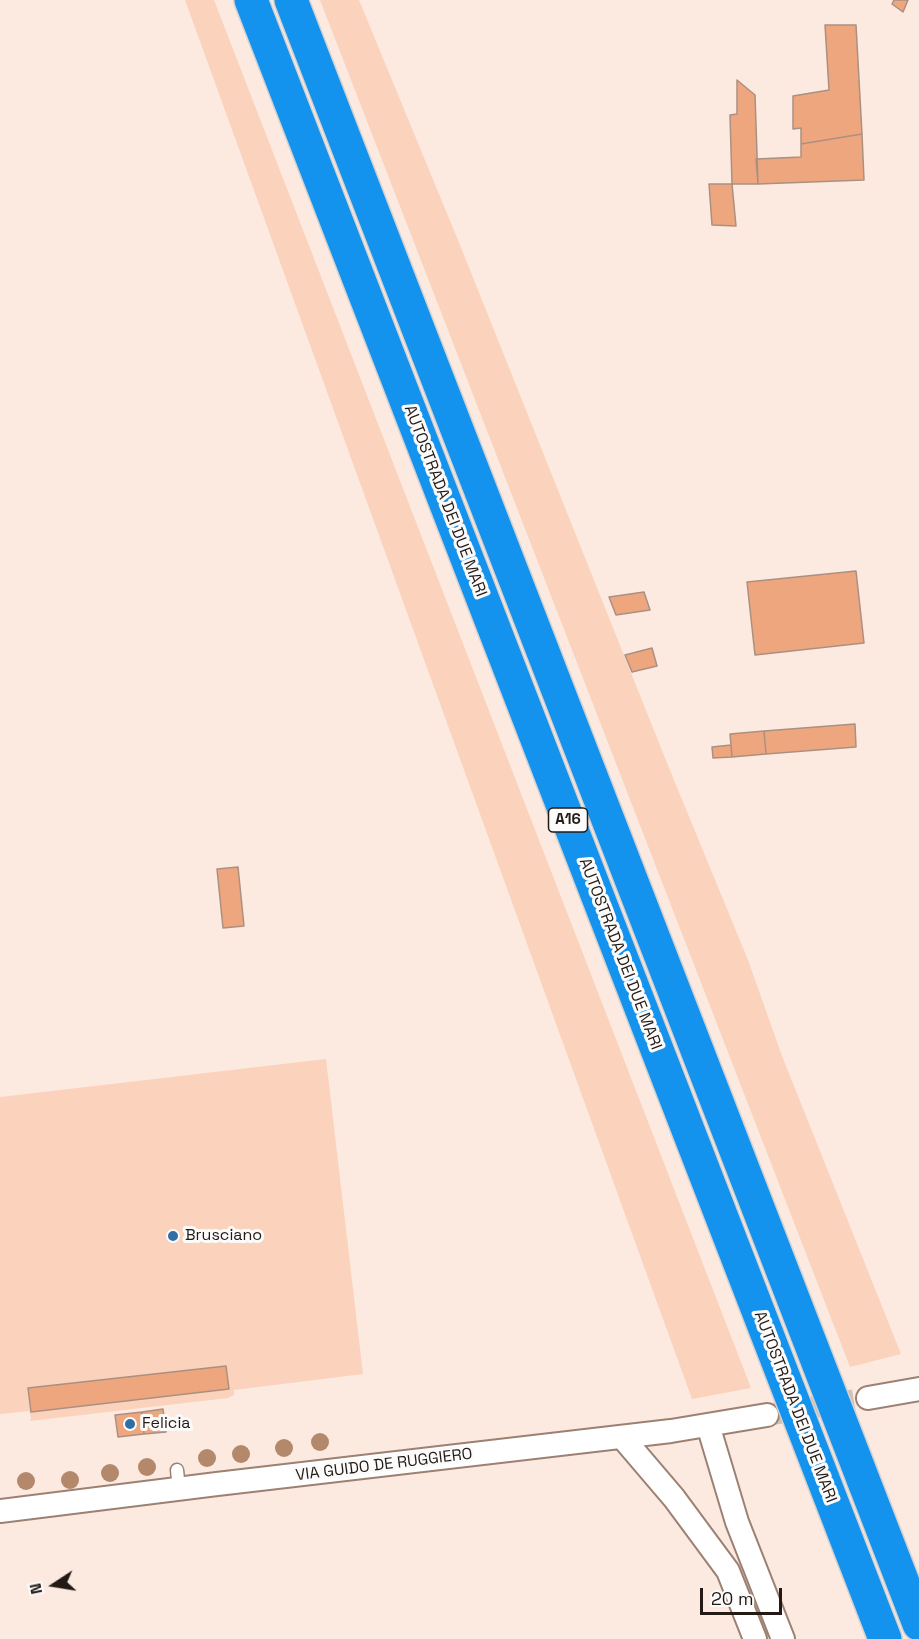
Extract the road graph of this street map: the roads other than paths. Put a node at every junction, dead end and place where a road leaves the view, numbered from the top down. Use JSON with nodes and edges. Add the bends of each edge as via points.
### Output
{"nodes":[{"id":1,"x":251,"y":0,"type":"edge"},
{"id":2,"x":291,"y":0,"type":"edge"},
{"id":3,"x":919,"y":1389,"type":"edge"},
{"id":4,"x":868,"y":1398,"type":"tunnel mouth"},
{"id":5,"x":767,"y":1415,"type":"tunnel mouth"},
{"id":6,"x":708,"y":1425,"type":"junction"},
{"id":7,"x":622,"y":1437,"type":"junction"},
{"id":8,"x":0,"y":1506,"type":"edge"},
{"id":9,"x":0,"y":1511,"type":"edge"},
{"id":10,"x":919,"y":1624,"type":"edge"},
{"id":11,"x":755,"y":1639,"type":"edge"},
{"id":12,"x":783,"y":1639,"type":"edge"},
{"id":13,"x":885,"y":1639,"type":"edge"}],
"edges":[{"from":1,"to":13,"type":"highway","name":"AUTOSTRADA DEI DUE MARI","number":"A16"},
{"from":2,"to":10,"type":"highway","number":"A16"},
{"from":3,"to":4,"type":"street"},
{"from":5,"to":6,"type":"street","name":"VIA GUIDO DE RUGGIERO"},
{"from":6,"to":7,"type":"street","name":"VIA GUIDO DE RUGGIERO"},
{"from":6,"to":12,"type":"street","via":[[737,1522]]},
{"from":7,"to":9,"type":"street","name":"VIA GUIDO DE RUGGIERO","via":[[178,1479]]},
{"from":7,"to":11,"type":"street","via":[[728,1571]]},
{"from":8,"to":9,"type":"lane"}]}
